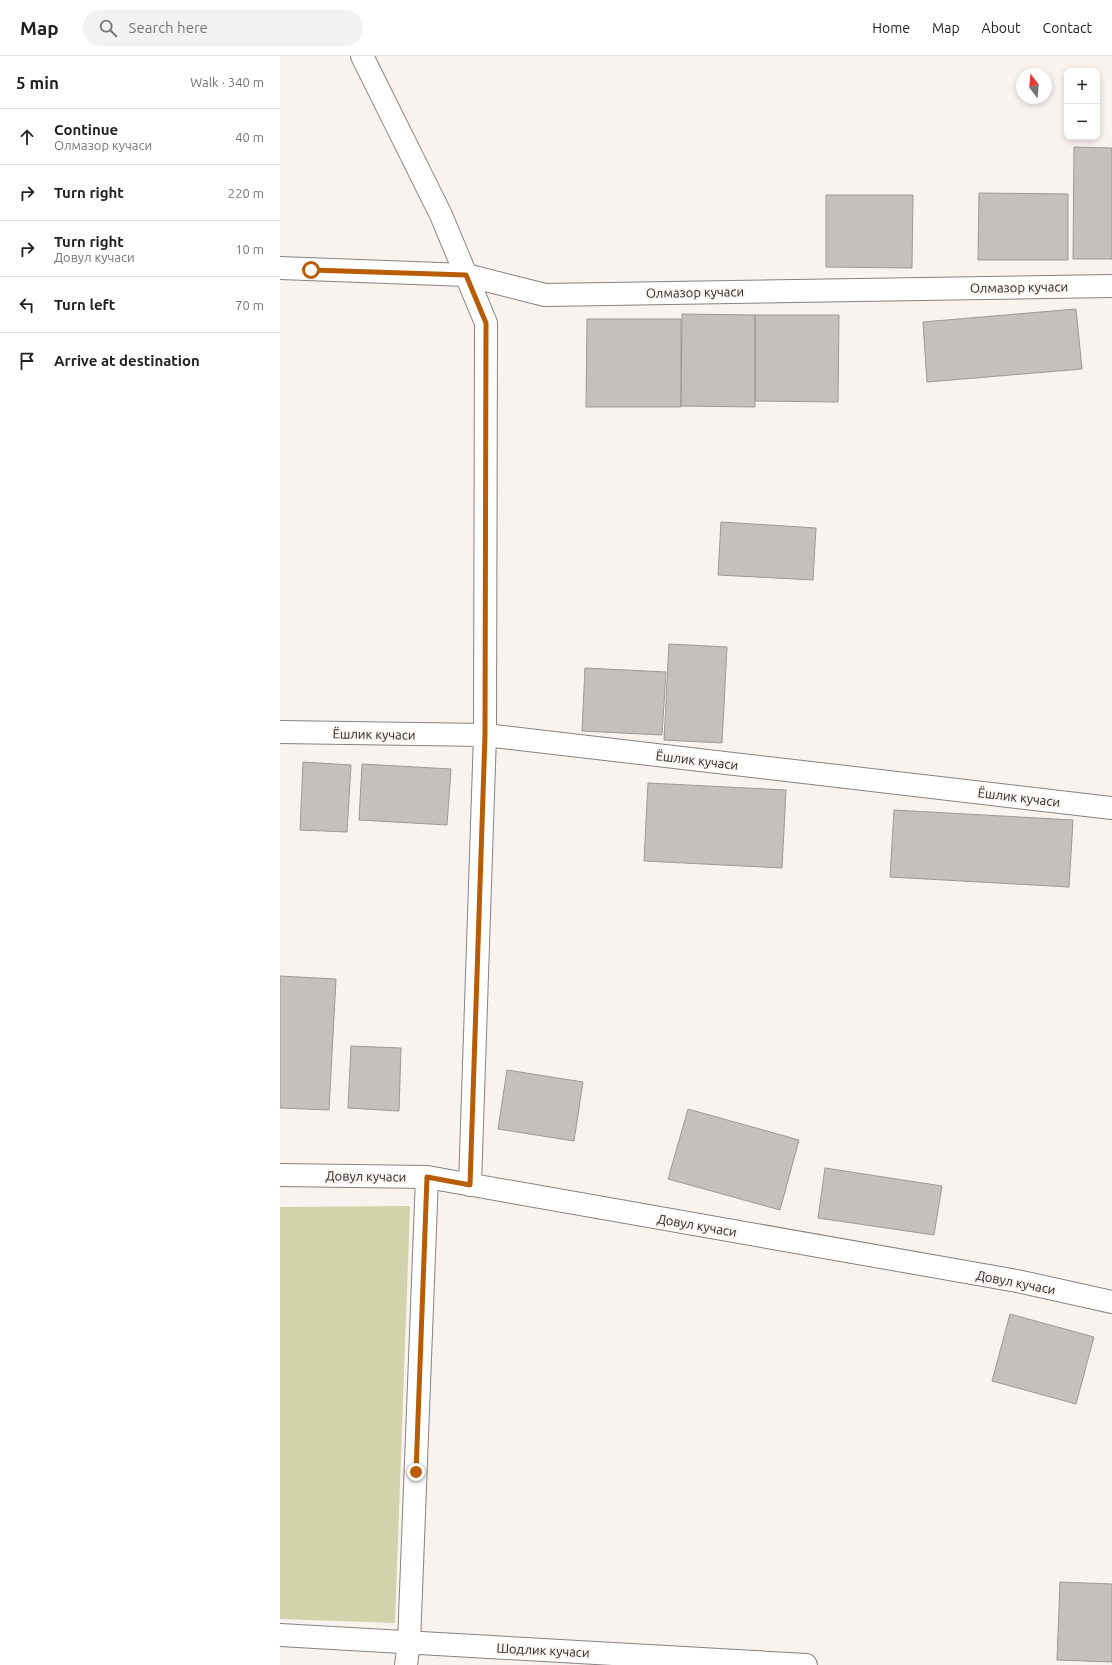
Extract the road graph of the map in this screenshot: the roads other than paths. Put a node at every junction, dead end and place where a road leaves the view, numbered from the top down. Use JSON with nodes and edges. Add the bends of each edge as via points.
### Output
{"nodes":[{"id":1,"x":362,"y":56,"type":"edge"},
{"id":2,"x":280,"y":268,"type":"edge"},
{"id":3,"x":466,"y":275,"type":"junction"},
{"id":4,"x":1112,"y":286,"type":"edge"},
{"id":5,"x":280,"y":732,"type":"edge"},
{"id":6,"x":485,"y":735,"type":"junction"},
{"id":7,"x":1112,"y":808,"type":"edge"},
{"id":8,"x":280,"y":1175,"type":"edge"},
{"id":9,"x":427,"y":1177,"type":"junction"},
{"id":10,"x":470,"y":1185,"type":"junction"},
{"id":11,"x":1112,"y":1302,"type":"edge"},
{"id":12,"x":280,"y":1636,"type":"edge"},
{"id":13,"x":409,"y":1643,"type":"junction"},
{"id":14,"x":406,"y":1665,"type":"edge"},
{"id":15,"x":806,"y":1665,"type":"edge"}],
"edges":[{"from":1,"to":3,"type":"street","via":[[441,215]]},
{"from":2,"to":3,"type":"street","name":"Олмазор кучаси"},
{"from":3,"to":4,"type":"street","name":"Олмазор кучаси","via":[[545,295]]},
{"from":3,"to":6,"type":"street","via":[[486,323]]},
{"from":5,"to":6,"type":"street","name":"Ёшлик кучаси"},
{"from":6,"to":7,"type":"street","name":"Ёшлик кучаси"},
{"from":6,"to":10,"type":"street"},
{"from":8,"to":9,"type":"street","name":"Довул кучаси"},
{"from":9,"to":10,"type":"street","name":"Довул кучаси"},
{"from":9,"to":13,"type":"street"},
{"from":10,"to":11,"type":"street","name":"Довул кучаси","via":[[1017,1281]]},
{"from":12,"to":13,"type":"street","name":"Шодлик кучаси"},
{"from":13,"to":14,"type":"street"},
{"from":13,"to":15,"type":"street","name":"Шодлик кучаси"}]}
